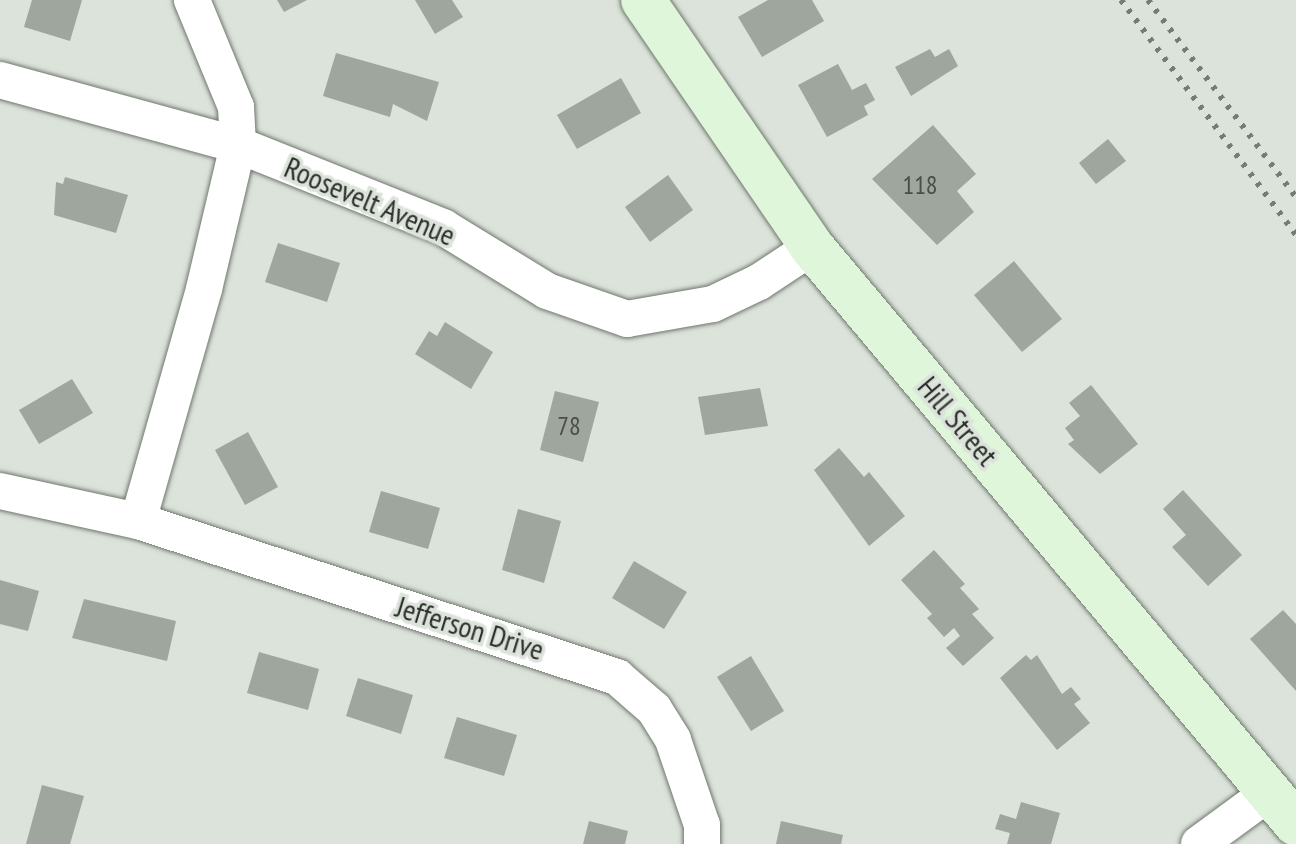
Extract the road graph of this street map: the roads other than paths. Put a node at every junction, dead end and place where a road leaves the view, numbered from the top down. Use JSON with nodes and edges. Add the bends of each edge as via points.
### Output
{"nodes":[{"id":1,"x":192,"y":0,"type":"edge"},
{"id":2,"x":643,"y":0,"type":"edge"},
{"id":3,"x":0,"y":80,"type":"edge"},
{"id":4,"x":238,"y":145,"type":"junction"},
{"id":5,"x":812,"y":247,"type":"junction"},
{"id":6,"x":0,"y":491,"type":"edge"},
{"id":7,"x":138,"y":521,"type":"junction"},
{"id":8,"x":1283,"y":808,"type":"edge"},
{"id":9,"x":702,"y":844,"type":"edge"},
{"id":10,"x":1199,"y":844,"type":"edge"}],
"edges":[{"from":1,"to":4,"type":"street","via":[[236,107]]},
{"from":2,"to":5,"type":"street","name":"Hill Street","via":[[751,165]]},
{"from":3,"to":4,"type":"street","name":"Roosevelt Avenue"},
{"from":4,"to":5,"type":"street","name":"Roosevelt Avenue","via":[[443,227],[547,291],[627,319],[713,304]]},
{"from":4,"to":7,"type":"street","via":[[204,289]]},
{"from":5,"to":8,"type":"street","name":"Hill Street"},
{"from":6,"to":7,"type":"street","name":"Jefferson Drive"},
{"from":7,"to":9,"type":"street","name":"Jefferson Drive","via":[[617,677],[654,709],[673,740],[702,825]]},
{"from":8,"to":10,"type":"street"}]}
